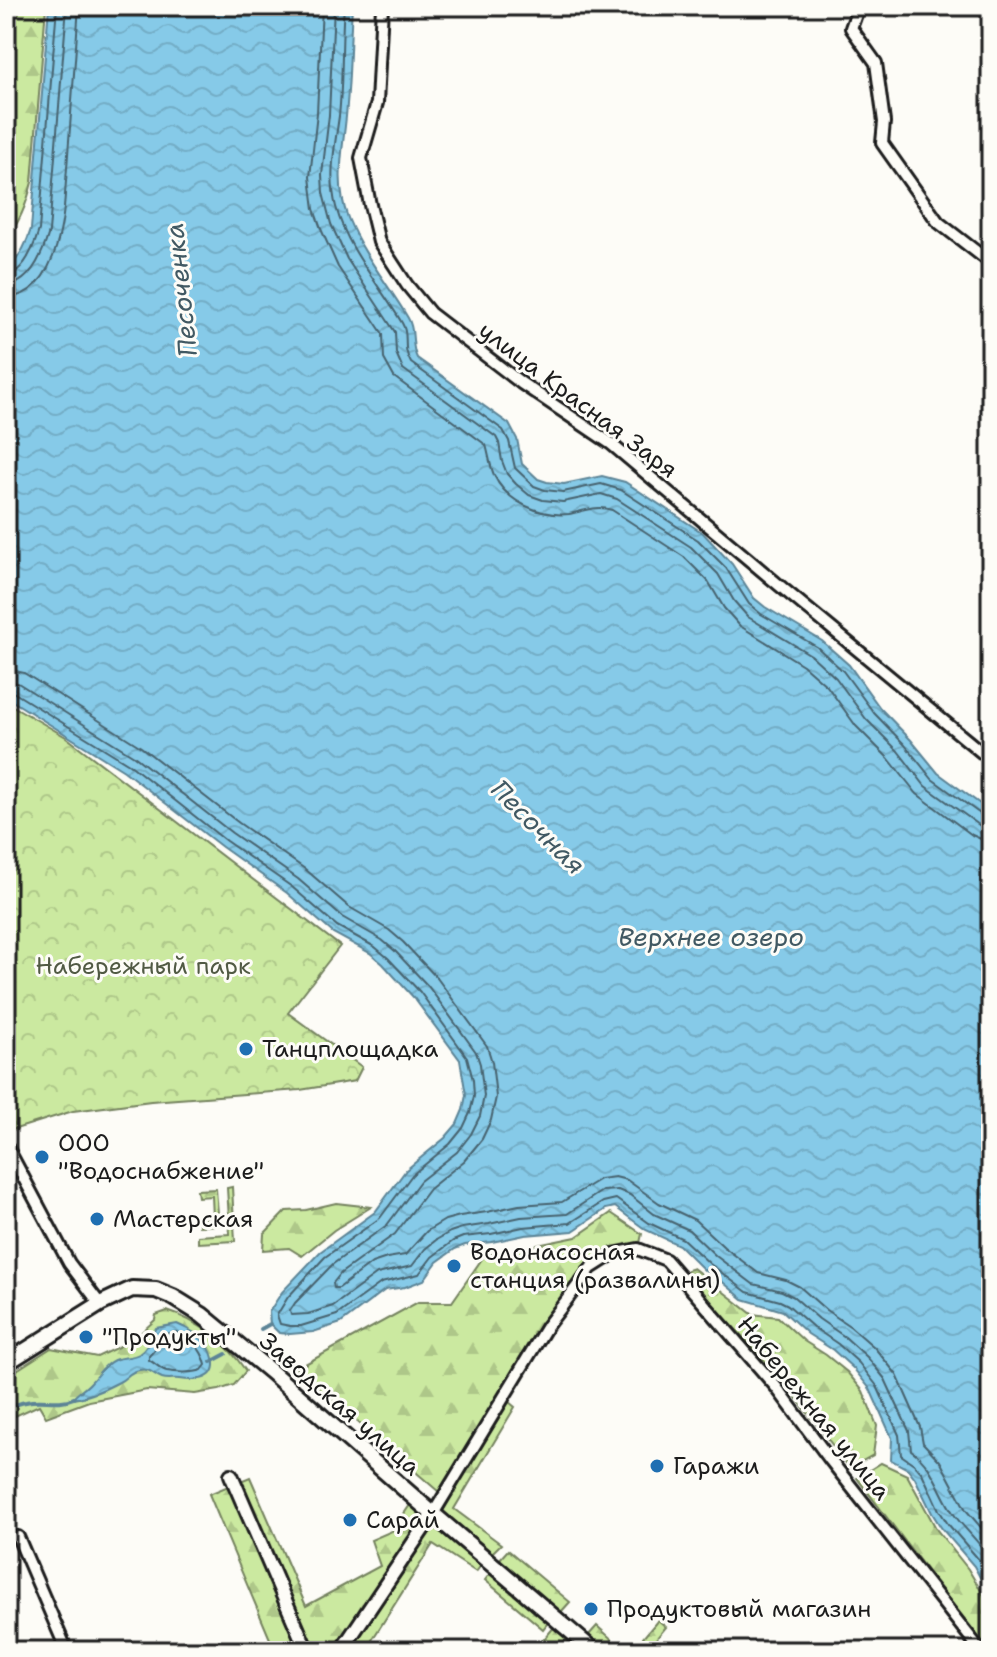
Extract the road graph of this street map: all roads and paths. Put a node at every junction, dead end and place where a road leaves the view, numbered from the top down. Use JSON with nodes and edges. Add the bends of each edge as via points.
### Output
{"nodes":[{"id":1,"x":382,"y":6,"type":"edge"},
{"id":2,"x":859,"y":6,"type":"edge"},
{"id":3,"x":991,"y":263,"type":"edge"},
{"id":4,"x":991,"y":760,"type":"edge"},
{"id":5,"x":6,"y":1147,"type":"edge"},
{"id":6,"x":100,"y":1304,"type":"junction"},
{"id":7,"x":6,"y":1363,"type":"edge"},
{"id":8,"x":231,"y":1475,"type":"dead end"},
{"id":9,"x":433,"y":1514,"type":"junction"},
{"id":10,"x":18,"y":1537,"type":"dead end"},
{"id":11,"x":67,"y":1651,"type":"edge"},
{"id":12,"x":307,"y":1651,"type":"edge"},
{"id":13,"x":341,"y":1651,"type":"edge"},
{"id":14,"x":594,"y":1651,"type":"edge"},
{"id":15,"x":981,"y":1651,"type":"edge"}],
"edges":[{"from":1,"to":4,"type":"street","name":"улица Красная Заря","via":[[377,103],[361,158],[379,242],[407,285],[430,313],[610,443]]},
{"from":2,"to":3,"type":"street","via":[[851,28],[876,63],[882,143],[938,222]]},
{"from":5,"to":6,"type":"street","via":[[69,1263]]},
{"from":6,"to":7,"type":"main road","name":"Заводская улица"},
{"from":6,"to":9,"type":"main road","name":"Заводская улица","via":[[132,1289],[156,1290],[202,1315]]},
{"from":8,"to":12,"type":"street"},
{"from":9,"to":13,"type":"street"},
{"from":9,"to":14,"type":"main road","name":"Заводская улица"},
{"from":9,"to":15,"type":"street","name":"Набережная улица","via":[[547,1326],[591,1268],[613,1254],[638,1249],[666,1260],[776,1387]]},
{"from":10,"to":11,"type":"street"}]}
